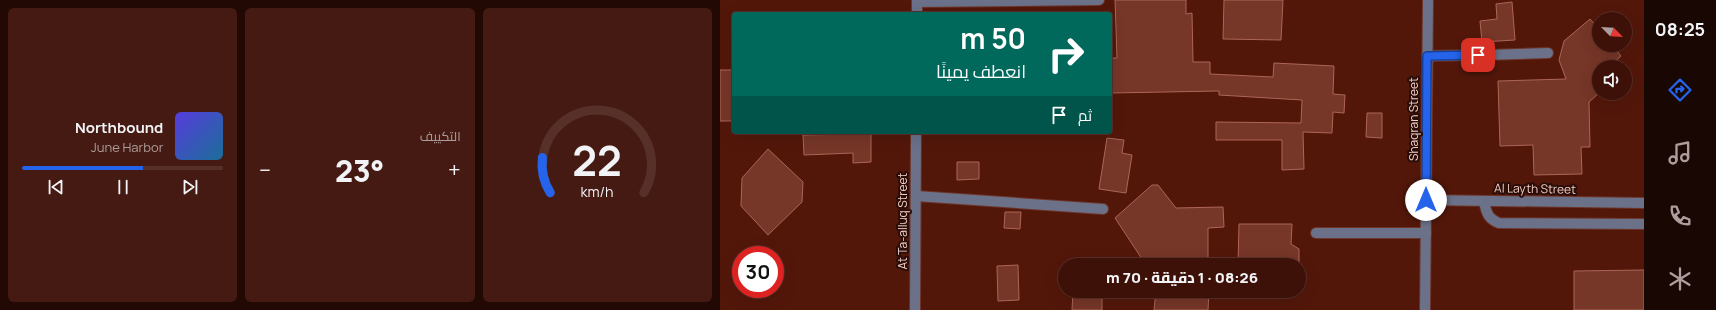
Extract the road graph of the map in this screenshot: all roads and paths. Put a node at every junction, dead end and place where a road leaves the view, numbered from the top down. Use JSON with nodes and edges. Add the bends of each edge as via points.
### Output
{"nodes":[{"id":1,"x":1099,"y":0,"type":"edge"},
{"id":2,"x":1428,"y":0,"type":"edge"},
{"id":3,"x":917,"y":1,"type":"edge"},
{"id":4,"x":917,"y":12,"type":"edge"},
{"id":5,"x":1548,"y":53,"type":"dead end"},
{"id":6,"x":1427,"y":56,"type":"junction"},
{"id":7,"x":916,"y":134,"type":"edge"},
{"id":8,"x":916,"y":196,"type":"junction"},
{"id":9,"x":1426,"y":200,"type":"junction"},
{"id":10,"x":1484,"y":201,"type":"junction"},
{"id":11,"x":1644,"y":203,"type":"edge"},
{"id":12,"x":1103,"y":209,"type":"dead end"},
{"id":13,"x":1644,"y":224,"type":"edge"},
{"id":14,"x":1316,"y":233,"type":"dead end"},
{"id":15,"x":1426,"y":233,"type":"junction"},
{"id":16,"x":915,"y":310,"type":"edge"},
{"id":17,"x":1425,"y":310,"type":"edge"}],
"edges":[{"from":1,"to":3,"type":"street"},
{"from":2,"to":6,"type":"street","name":"Shaqran Street"},
{"from":3,"to":4,"type":"street"},
{"from":5,"to":6,"type":"street"},
{"from":6,"to":9,"type":"street","name":"Shaqran Street"},
{"from":7,"to":8,"type":"street","name":"At Ta-alluq Street"},
{"from":8,"to":12,"type":"street"},
{"from":8,"to":16,"type":"street","name":"At Ta-alluq Street"},
{"from":9,"to":10,"type":"street","name":"Al Layth Street"},
{"from":9,"to":15,"type":"street","name":"Shaqran Street"},
{"from":10,"to":11,"type":"street","name":"Al Layth Street"},
{"from":10,"to":13,"type":"street","via":[[1486,213],[1494,222],[1500,223]]},
{"from":14,"to":15,"type":"street"},
{"from":15,"to":17,"type":"street","name":"Shaqran Street"}]}
